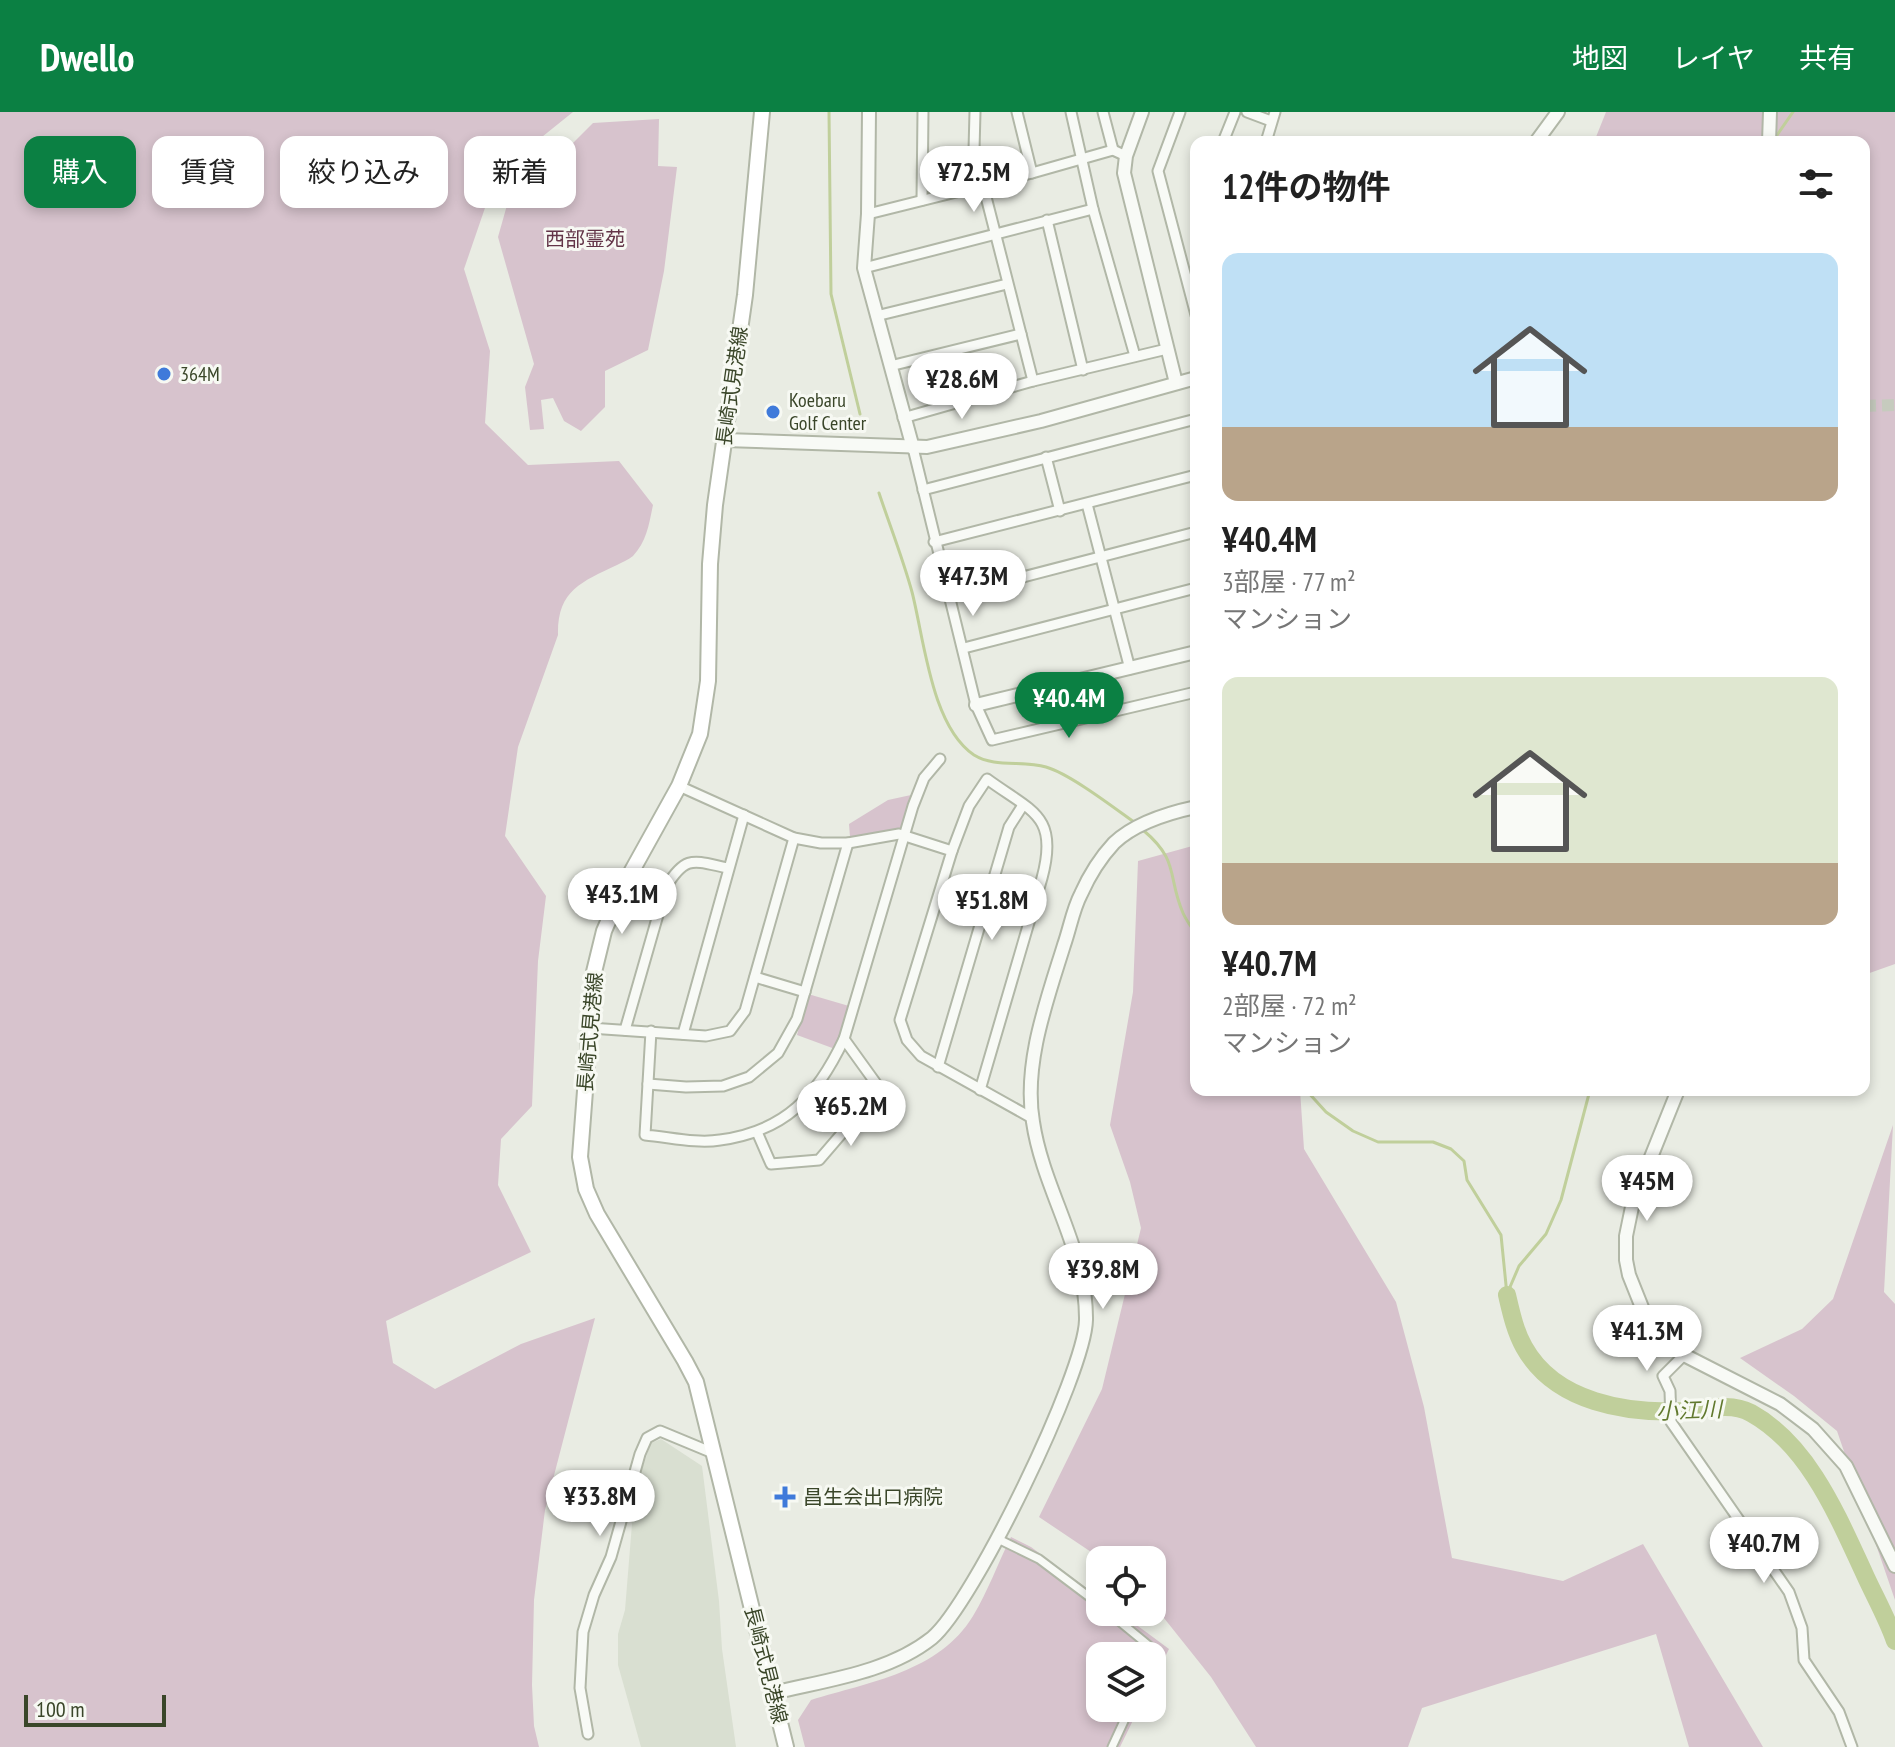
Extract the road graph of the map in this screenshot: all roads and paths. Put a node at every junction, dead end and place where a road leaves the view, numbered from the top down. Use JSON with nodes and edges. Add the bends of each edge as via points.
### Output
{"nodes":[{"id":1,"x":762,"y":112,"type":"edge"},
{"id":2,"x":869,"y":112,"type":"edge"},
{"id":3,"x":923,"y":112,"type":"edge"},
{"id":4,"x":975,"y":112,"type":"edge"},
{"id":5,"x":1017,"y":112,"type":"edge"},
{"id":6,"x":1071,"y":112,"type":"edge"},
{"id":7,"x":1103,"y":112,"type":"edge"},
{"id":8,"x":1142,"y":112,"type":"edge"},
{"id":9,"x":1180,"y":112,"type":"edge"},
{"id":10,"x":1235,"y":112,"type":"edge"},
{"id":11,"x":1247,"y":112,"type":"edge"},
{"id":12,"x":1558,"y":112,"type":"edge"},
{"id":13,"x":1770,"y":112,"type":"edge"},
{"id":14,"x":1273,"y":117,"type":"edge"},
{"id":15,"x":1225,"y":136,"type":"edge"},
{"id":16,"x":1540,"y":136,"type":"edge"},
{"id":17,"x":1770,"y":136,"type":"edge"},
{"id":18,"x":1113,"y":150,"type":"junction"},
{"id":19,"x":1126,"y":156,"type":"junction"},
{"id":20,"x":1083,"y":158,"type":"junction"},
{"id":21,"x":1032,"y":173,"type":"junction"},
{"id":22,"x":978,"y":187,"type":"junction"},
{"id":23,"x":922,"y":200,"type":"junction"},
{"id":24,"x":1093,"y":209,"type":"junction"},
{"id":25,"x":868,"y":214,"type":"junction"},
{"id":26,"x":1047,"y":220,"type":"junction"},
{"id":27,"x":997,"y":234,"type":"junction"},
{"id":28,"x":864,"y":268,"type":"junction"},
{"id":29,"x":1007,"y":284,"type":"junction"},
{"id":30,"x":1190,"y":292,"type":"edge"},
{"id":31,"x":876,"y":316,"type":"junction"},
{"id":32,"x":1021,"y":334,"type":"junction"},
{"id":33,"x":1167,"y":349,"type":"junction"},
{"id":34,"x":1135,"y":356,"type":"junction"},
{"id":35,"x":890,"y":366,"type":"junction"},
{"id":36,"x":1083,"y":370,"type":"junction"},
{"id":37,"x":1190,"y":380,"type":"edge"},
{"id":38,"x":1033,"y":381,"type":"junction"},
{"id":39,"x":1176,"y":383,"type":"junction"},
{"id":40,"x":903,"y":418,"type":"junction"},
{"id":41,"x":1190,"y":421,"type":"edge"},
{"id":42,"x":725,"y":440,"type":"junction"},
{"id":43,"x":913,"y":448,"type":"junction"},
{"id":44,"x":1046,"y":457,"type":"junction"},
{"id":45,"x":1190,"y":477,"type":"edge"},
{"id":46,"x":923,"y":490,"type":"junction"},
{"id":47,"x":1087,"y":504,"type":"junction"},
{"id":48,"x":1060,"y":511,"type":"junction"},
{"id":49,"x":1190,"y":534,"type":"edge"},
{"id":50,"x":934,"y":542,"type":"junction"},
{"id":51,"x":1100,"y":556,"type":"junction"},
{"id":52,"x":1190,"y":590,"type":"edge"},
{"id":53,"x":950,"y":596,"type":"junction"},
{"id":54,"x":1114,"y":609,"type":"junction"},
{"id":55,"x":964,"y":648,"type":"junction"},
{"id":56,"x":1190,"y":654,"type":"edge"},
{"id":57,"x":1130,"y":669,"type":"junction"},
{"id":58,"x":1190,"y":693,"type":"edge"},
{"id":59,"x":976,"y":705,"type":"junction"},
{"id":60,"x":940,"y":759,"type":"dead end"},
{"id":61,"x":679,"y":786,"type":"junction"},
{"id":62,"x":1023,"y":805,"type":"junction"},
{"id":63,"x":1190,"y":808,"type":"edge"},
{"id":64,"x":744,"y":815,"type":"junction"},
{"id":65,"x":904,"y":836,"type":"junction"},
{"id":66,"x":794,"y":838,"type":"junction"},
{"id":67,"x":848,"y":843,"type":"junction"},
{"id":68,"x":952,"y":851,"type":"junction"},
{"id":69,"x":728,"y":868,"type":"junction"},
{"id":70,"x":755,"y":977,"type":"junction"},
{"id":71,"x":805,"y":992,"type":"junction"},
{"id":72,"x":590,"y":1028,"type":"junction"},
{"id":73,"x":625,"y":1030,"type":"junction"},
{"id":74,"x":651,"y":1031,"type":"junction"},
{"id":75,"x":683,"y":1034,"type":"junction"},
{"id":76,"x":844,"y":1039,"type":"junction"},
{"id":77,"x":938,"y":1067,"type":"junction"},
{"id":78,"x":648,"y":1084,"type":"junction"},
{"id":79,"x":980,"y":1090,"type":"junction"},
{"id":80,"x":1676,"y":1096,"type":"edge"},
{"id":81,"x":1032,"y":1118,"type":"junction"},
{"id":82,"x":757,"y":1132,"type":"junction"},
{"id":83,"x":1684,"y":1355,"type":"junction"},
{"id":84,"x":713,"y":1453,"type":"junction"},
{"id":85,"x":996,"y":1538,"type":"junction"},
{"id":86,"x":1895,"y":1566,"type":"edge"},
{"id":87,"x":1086,"y":1594,"type":"edge"},
{"id":88,"x":1125,"y":1626,"type":"edge"},
{"id":89,"x":1144,"y":1642,"type":"edge"},
{"id":90,"x":773,"y":1693,"type":"junction"},
{"id":91,"x":1124,"y":1722,"type":"edge"},
{"id":92,"x":588,"y":1734,"type":"dead end"},
{"id":93,"x":786,"y":1747,"type":"edge"},
{"id":94,"x":1112,"y":1747,"type":"edge"},
{"id":95,"x":1852,"y":1747,"type":"edge"}],
"edges":[{"from":1,"to":42,"type":"main road","name":"長崎式見港線"},
{"from":2,"to":25,"type":"street"},
{"from":3,"to":23,"type":"street"},
{"from":4,"to":22,"type":"street"},
{"from":5,"to":21,"type":"street"},
{"from":6,"to":20,"type":"street"},
{"from":7,"to":18,"type":"street"},
{"from":8,"to":19,"type":"street"},
{"from":9,"to":30,"type":"street","via":[[1158,171]]},
{"from":10,"to":15,"type":"street"},
{"from":11,"to":14,"type":"street"},
{"from":12,"to":16,"type":"street"},
{"from":13,"to":17,"type":"street"},
{"from":18,"to":19,"type":"street"},
{"from":18,"to":20,"type":"street"},
{"from":19,"to":33,"type":"street","via":[[1128,194]]},
{"from":20,"to":21,"type":"street"},
{"from":20,"to":24,"type":"street"},
{"from":21,"to":22,"type":"street"},
{"from":22,"to":23,"type":"street"},
{"from":22,"to":27,"type":"street"},
{"from":23,"to":25,"type":"street"},
{"from":24,"to":26,"type":"street"},
{"from":24,"to":34,"type":"street"},
{"from":25,"to":28,"type":"street"},
{"from":26,"to":27,"type":"street"},
{"from":26,"to":36,"type":"street"},
{"from":27,"to":28,"type":"street"},
{"from":27,"to":29,"type":"street"},
{"from":28,"to":31,"type":"street"},
{"from":29,"to":31,"type":"street"},
{"from":29,"to":32,"type":"street"},
{"from":31,"to":35,"type":"street"},
{"from":32,"to":35,"type":"street"},
{"from":32,"to":38,"type":"street"},
{"from":33,"to":34,"type":"street"},
{"from":33,"to":39,"type":"street"},
{"from":34,"to":36,"type":"street"},
{"from":35,"to":40,"type":"street"},
{"from":36,"to":38,"type":"street"},
{"from":37,"to":39,"type":"street"},
{"from":38,"to":40,"type":"street"},
{"from":39,"to":43,"type":"street","via":[[1041,421]]},
{"from":40,"to":43,"type":"street"},
{"from":41,"to":44,"type":"street"},
{"from":42,"to":43,"type":"street"},
{"from":42,"to":61,"type":"main road","name":"長崎式見港線","via":[[710,564],[708,681],[700,734]]},
{"from":43,"to":46,"type":"street"},
{"from":44,"to":46,"type":"street"},
{"from":44,"to":48,"type":"street"},
{"from":45,"to":47,"type":"street"},
{"from":46,"to":50,"type":"street"},
{"from":47,"to":48,"type":"street"},
{"from":47,"to":51,"type":"street"},
{"from":48,"to":50,"type":"street"},
{"from":49,"to":51,"type":"street"},
{"from":50,"to":53,"type":"street"},
{"from":51,"to":53,"type":"street"},
{"from":51,"to":54,"type":"street"},
{"from":52,"to":54,"type":"street"},
{"from":53,"to":55,"type":"street"},
{"from":54,"to":55,"type":"street"},
{"from":54,"to":57,"type":"street"},
{"from":55,"to":59,"type":"street"},
{"from":56,"to":57,"type":"street"},
{"from":57,"to":59,"type":"street"},
{"from":58,"to":59,"type":"street","via":[[992,740]]},
{"from":60,"to":65,"type":"street","via":[[924,778]]},
{"from":61,"to":64,"type":"street"},
{"from":61,"to":72,"type":"main road","name":"長崎式見港線","via":[[604,931],[594,972]]},
{"from":62,"to":68,"type":"street","via":[[987,779],[969,806]]},
{"from":62,"to":77,"type":"street","via":[[1009,827]]},
{"from":62,"to":79,"type":"street","via":[[1045,826],[1048,857]]},
{"from":63,"to":81,"type":"street","via":[[1150,821],[1116,842],[1079,896],[1032,1066]]},
{"from":64,"to":66,"type":"street"},
{"from":64,"to":69,"type":"street"},
{"from":65,"to":67,"type":"street"},
{"from":65,"to":68,"type":"street"},
{"from":65,"to":76,"type":"street"},
{"from":66,"to":67,"type":"street"},
{"from":66,"to":70,"type":"street"},
{"from":67,"to":71,"type":"street"},
{"from":68,"to":77,"type":"street","via":[[900,1020],[907,1040]]},
{"from":69,"to":73,"type":"street","via":[[694,861],[677,869],[666,887]]},
{"from":69,"to":75,"type":"street"},
{"from":70,"to":71,"type":"street"},
{"from":70,"to":75,"type":"street","via":[[745,1011],[730,1031]]},
{"from":71,"to":78,"type":"street","via":[[778,1053],[749,1077],[723,1086]]},
{"from":72,"to":73,"type":"street"},
{"from":72,"to":84,"type":"main road","name":"長崎式見港線","via":[[580,1157],[586,1189],[696,1382]]},
{"from":73,"to":74,"type":"street"},
{"from":74,"to":75,"type":"street"},
{"from":74,"to":78,"type":"street"},
{"from":76,"to":82,"type":"street","via":[[827,1074],[806,1100]]},
{"from":76,"to":82,"type":"street","via":[[880,1089],[819,1160],[771,1164]]},
{"from":77,"to":79,"type":"street"},
{"from":78,"to":82,"type":"street","via":[[645,1135],[718,1141]]},
{"from":79,"to":81,"type":"street"},
{"from":80,"to":83,"type":"street","via":[[1633,1202],[1626,1260],[1645,1315]]},
{"from":81,"to":85,"type":"street","via":[[1083,1281],[1086,1321],[1065,1395]]},
{"from":83,"to":86,"type":"street","via":[[1780,1404],[1813,1429],[1846,1466]]},
{"from":83,"to":95,"type":"street","via":[[1663,1376],[1670,1391],[1671,1422],[1789,1592],[1802,1628],[1804,1660],[1839,1712]]},
{"from":84,"to":90,"type":"main road","name":"長崎式見港線"},
{"from":84,"to":92,"type":"street","via":[[660,1431],[647,1438],[583,1632],[580,1688]]},
{"from":85,"to":87,"type":"street","via":[[1039,1559]]},
{"from":85,"to":90,"type":"street","via":[[953,1615],[915,1649],[869,1669]]},
{"from":88,"to":89,"type":"street"},
{"from":90,"to":93,"type":"main road","name":"長崎式見港線"},
{"from":91,"to":94,"type":"street"}]}
